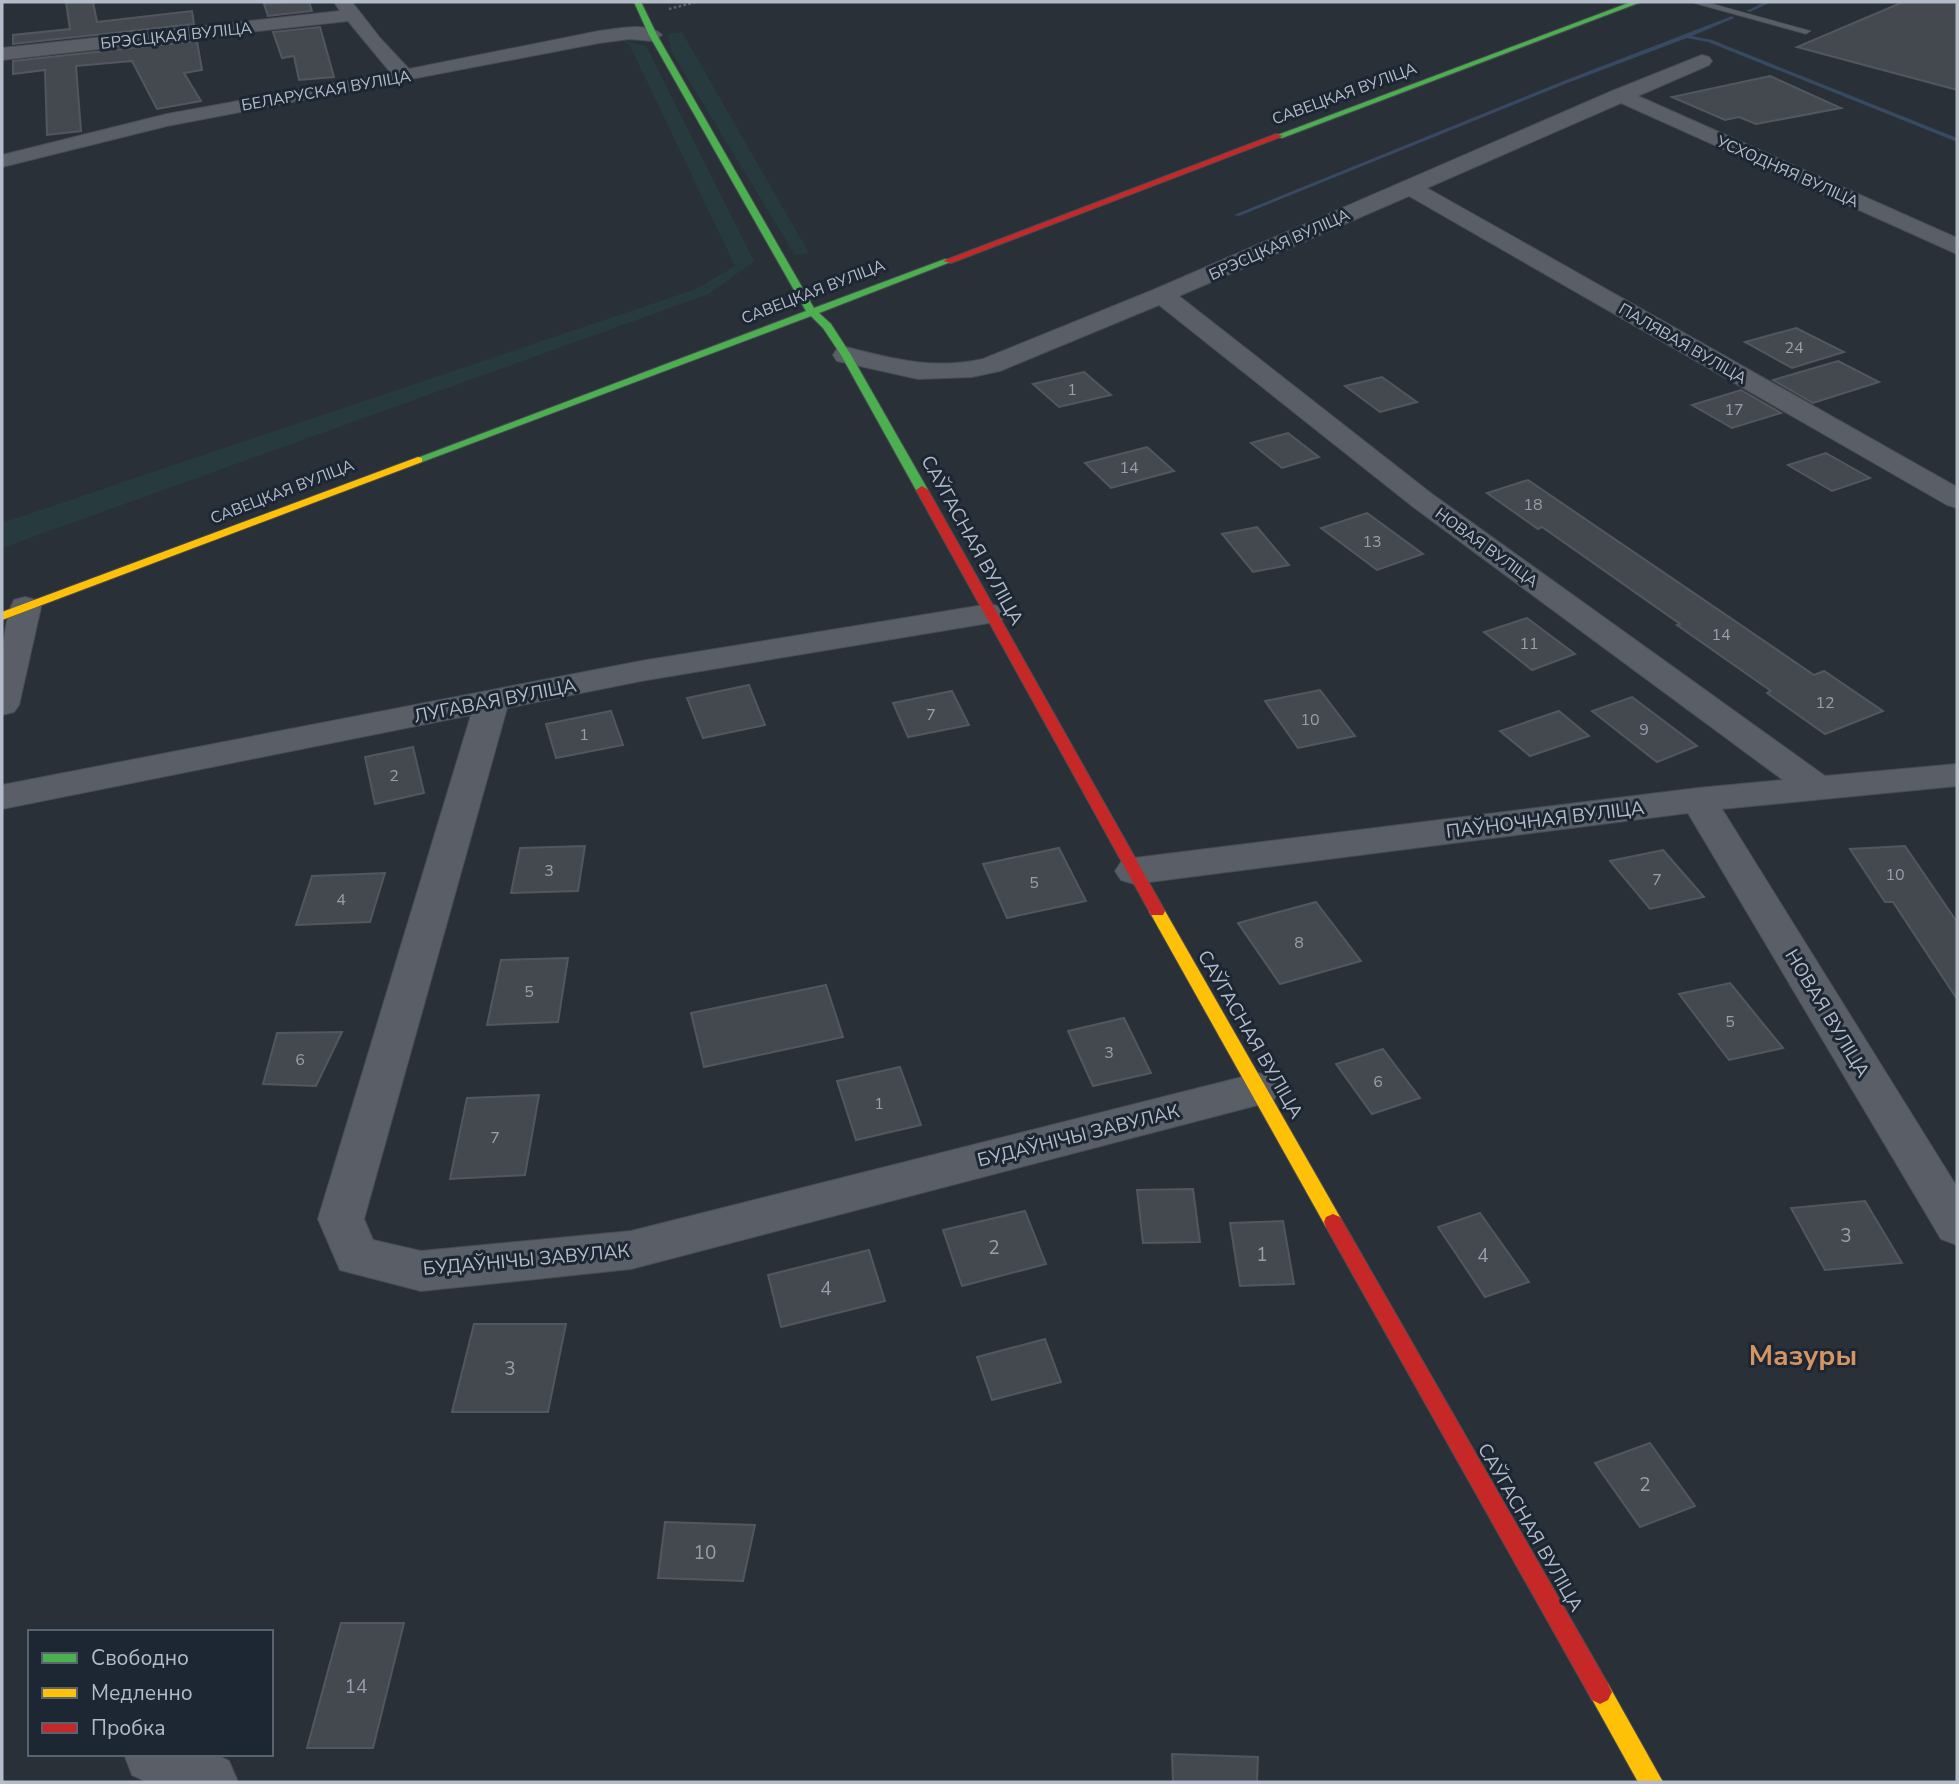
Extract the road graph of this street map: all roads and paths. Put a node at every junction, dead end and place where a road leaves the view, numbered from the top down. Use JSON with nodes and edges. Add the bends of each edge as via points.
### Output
{"nodes":[{"id":1,"x":637,"y":2,"type":"edge"},
{"id":2,"x":1637,"y":2,"type":"edge"},
{"id":3,"x":1695,"y":2,"type":"edge"},
{"id":4,"x":347,"y":8,"type":"edge"},
{"id":5,"x":1806,"y":31,"type":"dead end"},
{"id":6,"x":653,"y":35,"type":"junction"},
{"id":7,"x":2,"y":54,"type":"edge"},
{"id":8,"x":1702,"y":61,"type":"dead end"},
{"id":9,"x":405,"y":76,"type":"junction"},
{"id":10,"x":1619,"y":96,"type":"junction"},
{"id":11,"x":2,"y":161,"type":"edge"},
{"id":12,"x":1409,"y":187,"type":"junction"},
{"id":13,"x":1957,"y":247,"type":"edge"},
{"id":14,"x":1162,"y":295,"type":"junction"},
{"id":15,"x":810,"y":310,"type":"junction"},
{"id":16,"x":846,"y":355,"type":"junction"},
{"id":17,"x":1957,"y":499,"type":"edge"},
{"id":18,"x":14,"y":612,"type":"edge"},
{"id":19,"x":990,"y":614,"type":"junction"},
{"id":20,"x":492,"y":701,"type":"junction"},
{"id":21,"x":2,"y":705,"type":"edge"},
{"id":22,"x":1957,"y":775,"type":"edge"},
{"id":23,"x":1819,"y":789,"type":"junction"},
{"id":24,"x":2,"y":797,"type":"edge"},
{"id":25,"x":1698,"y":800,"type":"junction"},
{"id":26,"x":1134,"y":871,"type":"junction"},
{"id":27,"x":1258,"y":1089,"type":"junction"},
{"id":28,"x":1957,"y":1226,"type":"edge"},
{"id":29,"x":157,"y":1756,"type":"edge"},
{"id":30,"x":208,"y":1782,"type":"edge"},
{"id":31,"x":1651,"y":1782,"type":"edge"}],
"edges":[{"from":1,"to":6,"type":"street","name":"САЎГАСНАЯ ВУЛІЦА"},
{"from":2,"to":15,"type":"street","name":"САВЕЦКАЯ ВУЛІЦА"},
{"from":3,"to":5,"type":"lane"},
{"from":4,"to":7,"type":"street","name":"БРЭСЦКАЯ ВУЛІЦА"},
{"from":4,"to":9,"type":"street"},
{"from":6,"to":9,"type":"street","name":"БЕЛАРУСКАЯ ВУЛІЦА","via":[[599,37]]},
{"from":6,"to":15,"type":"street","name":"САЎГАСНАЯ ВУЛІЦА"},
{"from":8,"to":10,"type":"street","name":"БРЭСЦКАЯ ВУЛІЦА"},
{"from":9,"to":11,"type":"street","name":"БЕЛАРУСКАЯ ВУЛІЦА","via":[[167,120]]},
{"from":10,"to":12,"type":"street","name":"БРЭСЦКАЯ ВУЛІЦА"},
{"from":10,"to":13,"type":"street","name":"УСХОДНЯЯ ВУЛІЦА"},
{"from":12,"to":14,"type":"street","name":"БРЭСЦКАЯ ВУЛІЦА"},
{"from":12,"to":17,"type":"street","name":"ПАЛЯВАЯ ВУЛІЦА"},
{"from":14,"to":16,"type":"street","name":"БРЭСЦКАЯ ВУЛІЦА","via":[[965,373],[906,371]]},
{"from":14,"to":23,"type":"street","name":"НОВАЯ ВУЛІЦА","via":[[1422,500]]},
{"from":15,"to":16,"type":"street","name":"САЎГАСНАЯ ВУЛІЦА"},
{"from":15,"to":18,"type":"street","name":"САВЕЦКАЯ ВУЛІЦА"},
{"from":16,"to":19,"type":"street","name":"САЎГАСНАЯ ВУЛІЦА"},
{"from":18,"to":21,"type":"street"},
{"from":19,"to":20,"type":"street","name":"ЛУГАВАЯ ВУЛІЦА","via":[[641,671]]},
{"from":19,"to":26,"type":"street","name":"САЎГАСНАЯ ВУЛІЦА"},
{"from":20,"to":24,"type":"street","name":"ЛУГАВАЯ ВУЛІЦА"},
{"from":20,"to":27,"type":"street","name":"БУДАЎНІЧЫ ЗАВУЛАК","via":[[341,1219],[356,1256],[421,1271],[632,1250]]},
{"from":22,"to":23,"type":"street","name":"ПАЎНОЧНАЯ ВУЛІЦА"},
{"from":23,"to":25,"type":"street","name":"ПАЎНОЧНАЯ ВУЛІЦА"},
{"from":25,"to":26,"type":"street","name":"ПАЎНОЧНАЯ ВУЛІЦА"},
{"from":25,"to":28,"type":"street","name":"НОВАЯ ВУЛІЦА"},
{"from":26,"to":27,"type":"street","name":"САЎГАСНАЯ ВУЛІЦА"},
{"from":27,"to":31,"type":"street","name":"САЎГАСНАЯ ВУЛІЦА"},
{"from":29,"to":30,"type":"street"}]}
